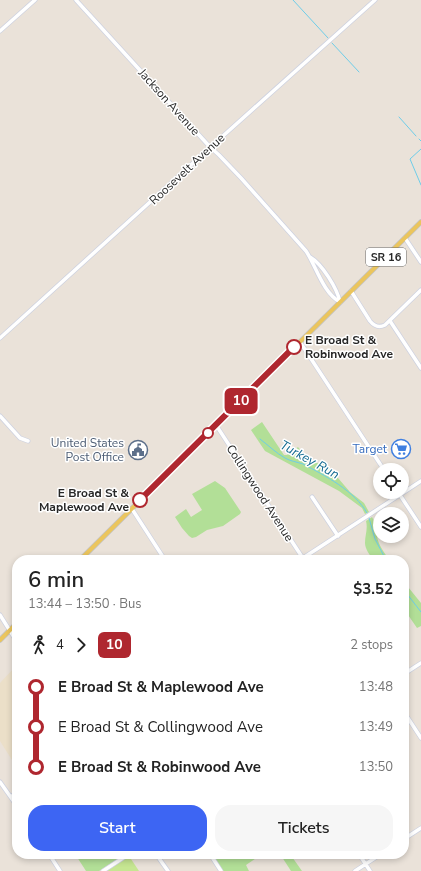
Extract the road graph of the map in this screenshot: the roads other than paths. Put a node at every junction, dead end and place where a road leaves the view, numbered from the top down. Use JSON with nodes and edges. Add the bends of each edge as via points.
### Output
{"nodes":[{"id":1,"x":35,"y":0,"type":"edge"},
{"id":2,"x":76,"y":0,"type":"edge"},
{"id":3,"x":375,"y":0,"type":"edge"},
{"id":4,"x":0,"y":31,"type":"edge"},
{"id":5,"x":210,"y":147,"type":"junction"},
{"id":6,"x":421,"y":222,"type":"edge"},
{"id":7,"x":405,"y":238,"type":"junction"},
{"id":8,"x":310,"y":257,"type":"junction"},
{"id":9,"x":421,"y":262,"type":"edge"},
{"id":10,"x":318,"y":263,"type":"junction"},
{"id":11,"x":313,"y":266,"type":"junction"},
{"id":12,"x":329,"y":280,"type":"junction"},
{"id":13,"x":324,"y":283,"type":"junction"},
{"id":14,"x":351,"y":291,"type":"junction"},
{"id":15,"x":420,"y":291,"type":"edge"},
{"id":16,"x":421,"y":296,"type":"edge"},
{"id":17,"x":340,"y":302,"type":"junction"},
{"id":18,"x":390,"y":320,"type":"junction"},
{"id":19,"x":0,"y":338,"type":"edge"},
{"id":20,"x":300,"y":342,"type":"junction"},
{"id":21,"x":421,"y":368,"type":"edge"},
{"id":22,"x":0,"y":416,"type":"edge"},
{"id":23,"x":216,"y":425,"type":"junction"},
{"id":24,"x":28,"y":441,"type":"dead end"},
{"id":25,"x":379,"y":463,"type":"edge"},
{"id":26,"x":421,"y":481,"type":"edge"},
{"id":27,"x":409,"y":488,"type":"edge"},
{"id":28,"x":312,"y":497,"type":"dead end"},
{"id":29,"x":390,"y":499,"type":"edge"},
{"id":30,"x":403,"y":499,"type":"edge"},
{"id":31,"x":132,"y":509,"type":"junction"},
{"id":32,"x":421,"y":518,"type":"edge"},
{"id":33,"x":417,"y":521,"type":"junction"},
{"id":34,"x":421,"y":527,"type":"edge"},
{"id":35,"x":338,"y":536,"type":"junction"},
{"id":36,"x":85,"y":555,"type":"edge"},
{"id":37,"x":163,"y":555,"type":"edge"},
{"id":38,"x":299,"y":555,"type":"edge"},
{"id":39,"x":308,"y":555,"type":"edge"},
{"id":40,"x":0,"y":615,"type":"edge"},
{"id":41,"x":10,"y":630,"type":"junction"},
{"id":42,"x":12,"y":633,"type":"edge"},
{"id":43,"x":0,"y":640,"type":"edge"},
{"id":44,"x":421,"y":663,"type":"edge"},
{"id":45,"x":409,"y":671,"type":"edge"},
{"id":46,"x":409,"y":720,"type":"edge"},
{"id":47,"x":421,"y":738,"type":"edge"},
{"id":48,"x":0,"y":782,"type":"edge"},
{"id":49,"x":11,"y":797,"type":"edge"},
{"id":50,"x":421,"y":828,"type":"edge"},
{"id":51,"x":409,"y":836,"type":"edge"},
{"id":52,"x":52,"y":859,"type":"edge"},
{"id":53,"x":121,"y":859,"type":"edge"},
{"id":54,"x":160,"y":859,"type":"edge"},
{"id":55,"x":213,"y":859,"type":"edge"},
{"id":56,"x":362,"y":859,"type":"edge"},
{"id":57,"x":373,"y":859,"type":"edge"},
{"id":58,"x":365,"y":864,"type":"junction"},
{"id":59,"x":60,"y":871,"type":"edge"},
{"id":60,"x":103,"y":871,"type":"edge"},
{"id":61,"x":168,"y":871,"type":"edge"},
{"id":62,"x":221,"y":871,"type":"edge"},
{"id":63,"x":355,"y":871,"type":"edge"},
{"id":64,"x":370,"y":871,"type":"edge"}],
"edges":[{"from":1,"to":4,"type":"street"},
{"from":2,"to":5,"type":"street","name":"Jackson Avenue"},
{"from":3,"to":5,"type":"street","name":"Roosevelt Avenue"},
{"from":5,"to":8,"type":"street","name":"Jackson Avenue","via":[[242,179]]},
{"from":5,"to":19,"type":"street","name":"Roosevelt Avenue"},
{"from":6,"to":7,"type":"main road","number":"SR 16"},
{"from":7,"to":9,"type":"street"},
{"from":7,"to":14,"type":"main road","number":"SR 16"},
{"from":8,"to":10,"type":"street","name":"Jackson Avenue"},
{"from":8,"to":11,"type":"street","name":"Jackson Avenue"},
{"from":10,"to":11,"type":"street"},
{"from":10,"to":12,"type":"street","name":"Jackson Avenue"},
{"from":11,"to":13,"type":"street","name":"Jackson Avenue"},
{"from":12,"to":13,"type":"street"},
{"from":12,"to":17,"type":"street","name":"Jackson Avenue"},
{"from":13,"to":17,"type":"street","name":"Jackson Avenue","via":[[333,299]]},
{"from":14,"to":17,"type":"main road","number":"SR 16"},
{"from":14,"to":18,"type":"street","via":[[374,325],[383,326]]},
{"from":15,"to":16,"type":"street"},
{"from":15,"to":18,"type":"street"},
{"from":17,"to":20,"type":"main road","number":"SR 16"},
{"from":18,"to":21,"type":"street"},
{"from":20,"to":23,"type":"main road","number":"SR 16"},
{"from":20,"to":25,"type":"street"},
{"from":22,"to":24,"type":"street","via":[[20,438]]},
{"from":23,"to":31,"type":"main road","number":"SR 16"},
{"from":23,"to":38,"type":"street","name":"Collingwood Avenue"},
{"from":26,"to":27,"type":"street"},
{"from":28,"to":35,"type":"street"},
{"from":29,"to":35,"type":"street"},
{"from":30,"to":33,"type":"street"},
{"from":31,"to":36,"type":"main road","number":"SR 16"},
{"from":31,"to":37,"type":"street"},
{"from":32,"to":33,"type":"street"},
{"from":33,"to":34,"type":"street"},
{"from":35,"to":39,"type":"street"},
{"from":40,"to":41,"type":"street"},
{"from":41,"to":42,"type":"street"},
{"from":41,"to":43,"type":"main road"},
{"from":44,"to":45,"type":"street"},
{"from":46,"to":47,"type":"street"},
{"from":48,"to":49,"type":"street"},
{"from":50,"to":51,"type":"street"},
{"from":52,"to":59,"type":"street"},
{"from":53,"to":60,"type":"street"},
{"from":54,"to":61,"type":"street"},
{"from":55,"to":62,"type":"street"},
{"from":56,"to":58,"type":"street"},
{"from":57,"to":58,"type":"street"},
{"from":58,"to":63,"type":"street"},
{"from":58,"to":64,"type":"street"}]}
